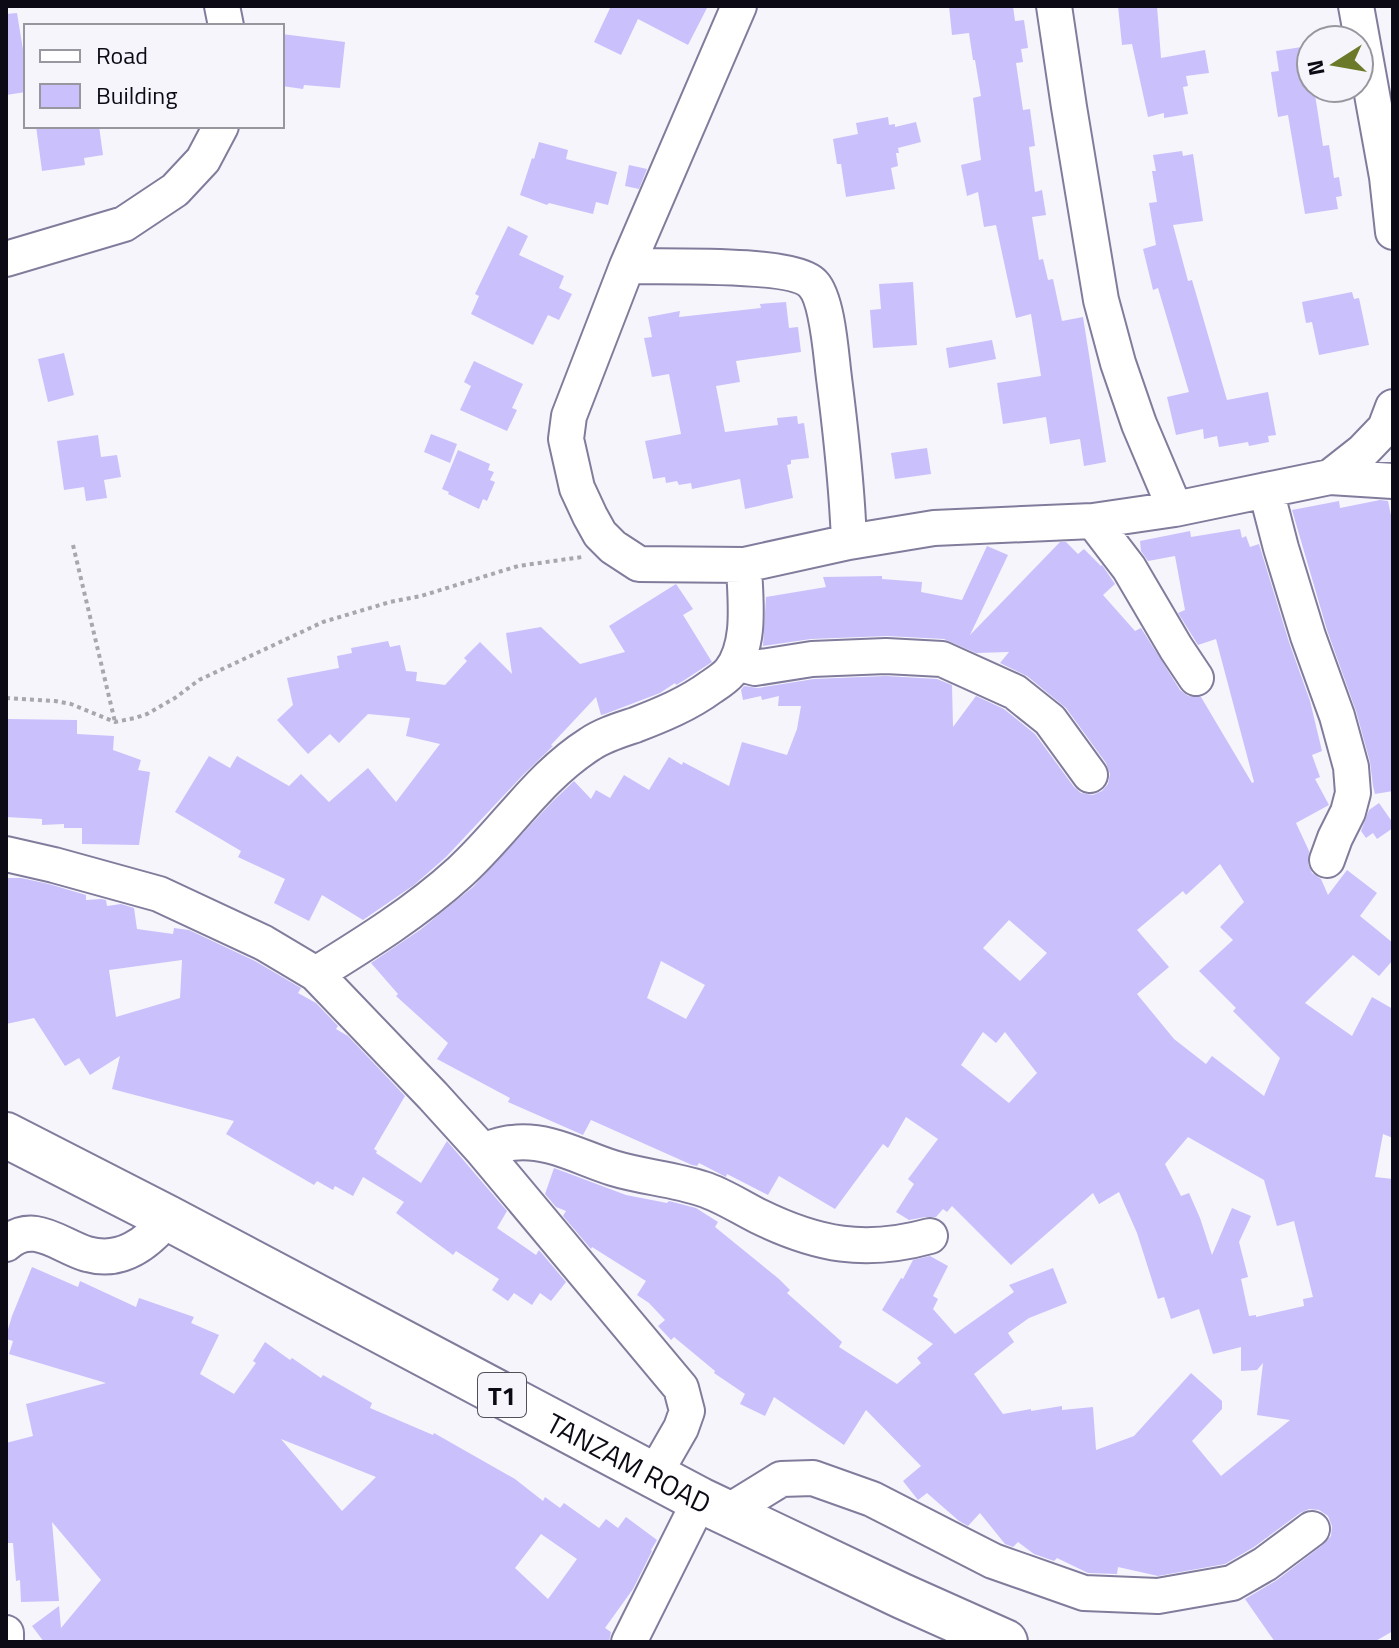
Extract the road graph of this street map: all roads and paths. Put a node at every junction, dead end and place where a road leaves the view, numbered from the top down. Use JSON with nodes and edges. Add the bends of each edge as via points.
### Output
{"nodes":[{"id":1,"x":739,"y":6,"type":"edge"},
{"id":2,"x":1054,"y":6,"type":"edge"},
{"id":3,"x":1356,"y":6,"type":"edge"},
{"id":4,"x":220,"y":128,"type":"edge"},
{"id":5,"x":1393,"y":232,"type":"edge"},
{"id":6,"x":6,"y":259,"type":"edge"},
{"id":7,"x":627,"y":266,"type":"junction"},
{"id":8,"x":1393,"y":407,"type":"edge"},
{"id":9,"x":1330,"y":477,"type":"junction"},
{"id":10,"x":1393,"y":481,"type":"edge"},
{"id":11,"x":1266,"y":490,"type":"junction"},
{"id":12,"x":1175,"y":509,"type":"junction"},
{"id":13,"x":1093,"y":521,"type":"junction"},
{"id":14,"x":849,"y":542,"type":"junction"},
{"id":15,"x":73,"y":545,"type":"dead end"},
{"id":16,"x":639,"y":564,"type":"junction"},
{"id":17,"x":744,"y":565,"type":"junction"},
{"id":18,"x":736,"y":663,"type":"junction"},
{"id":19,"x":1196,"y":678,"type":"dead end"},
{"id":20,"x":6,"y":698,"type":"edge"},
{"id":21,"x":115,"y":722,"type":"junction"},
{"id":22,"x":1090,"y":775,"type":"dead end"},
{"id":23,"x":6,"y":854,"type":"edge"},
{"id":24,"x":1327,"y":860,"type":"dead end"},
{"id":25,"x":316,"y":974,"type":"junction"},
{"id":26,"x":6,"y":1135,"type":"edge"},
{"id":27,"x":482,"y":1150,"type":"junction"},
{"id":28,"x":168,"y":1218,"type":"junction"},
{"id":29,"x":930,"y":1236,"type":"dead end"},
{"id":30,"x":6,"y":1244,"type":"edge"},
{"id":31,"x":654,"y":1475,"type":"junction"},
{"id":32,"x":713,"y":1506,"type":"junction"},
{"id":33,"x":1312,"y":1529,"type":"dead end"},
{"id":34,"x":6,"y":1633,"type":"edge"},
{"id":35,"x":6,"y":1642,"type":"edge"},
{"id":36,"x":629,"y":1642,"type":"edge"},
{"id":37,"x":1005,"y":1642,"type":"edge"}],
"edges":[{"from":1,"to":7,"type":"street"},
{"from":2,"to":12,"type":"street","via":[[1101,300],[1122,376]]},
{"from":3,"to":5,"type":"street"},
{"from":4,"to":6,"type":"street","via":[[203,160],[175,190],[124,224]]},
{"from":7,"to":14,"type":"street","via":[[768,270],[813,283],[828,331]]},
{"from":7,"to":16,"type":"street","via":[[569,416],[566,439],[577,488],[600,534]]},
{"from":8,"to":9,"type":"street","via":[[1385,428]]},
{"from":9,"to":10,"type":"street"},
{"from":9,"to":11,"type":"street"},
{"from":11,"to":12,"type":"street"},
{"from":11,"to":24,"type":"street","via":[[1351,767],[1353,793]]},
{"from":12,"to":13,"type":"street"},
{"from":13,"to":14,"type":"street","via":[[934,528]]},
{"from":13,"to":19,"type":"street","via":[[1129,568]]},
{"from":14,"to":17,"type":"street"},
{"from":15,"to":21,"type":"path"},
{"from":16,"to":17,"type":"street"},
{"from":16,"to":21,"type":"path","via":[[592,556],[518,566],[323,622],[199,680],[147,714]]},
{"from":17,"to":18,"type":"street","via":[[745,617]]},
{"from":18,"to":22,"type":"street","via":[[755,668],[812,659],[942,659],[1015,692],[1050,720]]},
{"from":18,"to":25,"type":"street","via":[[728,675],[677,708],[573,756],[461,872]]},
{"from":20,"to":21,"type":"path","via":[[71,704]]},
{"from":23,"to":25,"type":"street","via":[[159,894],[264,943]]},
{"from":25,"to":27,"type":"street"},
{"from":26,"to":28,"type":"highway","name":"TANZAM ROAD","number":"T1"},
{"from":27,"to":29,"type":"street","via":[[512,1143],[549,1146],[617,1170],[705,1189],[805,1236],[836,1244],[907,1243]]},
{"from":27,"to":31,"type":"street","via":[[681,1388],[687,1411]]},
{"from":28,"to":30,"type":"street","via":[[137,1248],[110,1255],[85,1254],[38,1235],[16,1236]]},
{"from":28,"to":31,"type":"highway","name":"TANZAM ROAD","number":"T1"},
{"from":31,"to":32,"type":"highway","name":"TANZAM ROAD","number":"T1"},
{"from":32,"to":33,"type":"street","via":[[781,1479],[813,1478],[872,1499],[993,1561],[1084,1593],[1158,1596],[1232,1583]]},
{"from":32,"to":36,"type":"street"},
{"from":32,"to":37,"type":"highway","name":"TANZAM ROAD","number":"T1"},
{"from":34,"to":35,"type":"street"}]}
